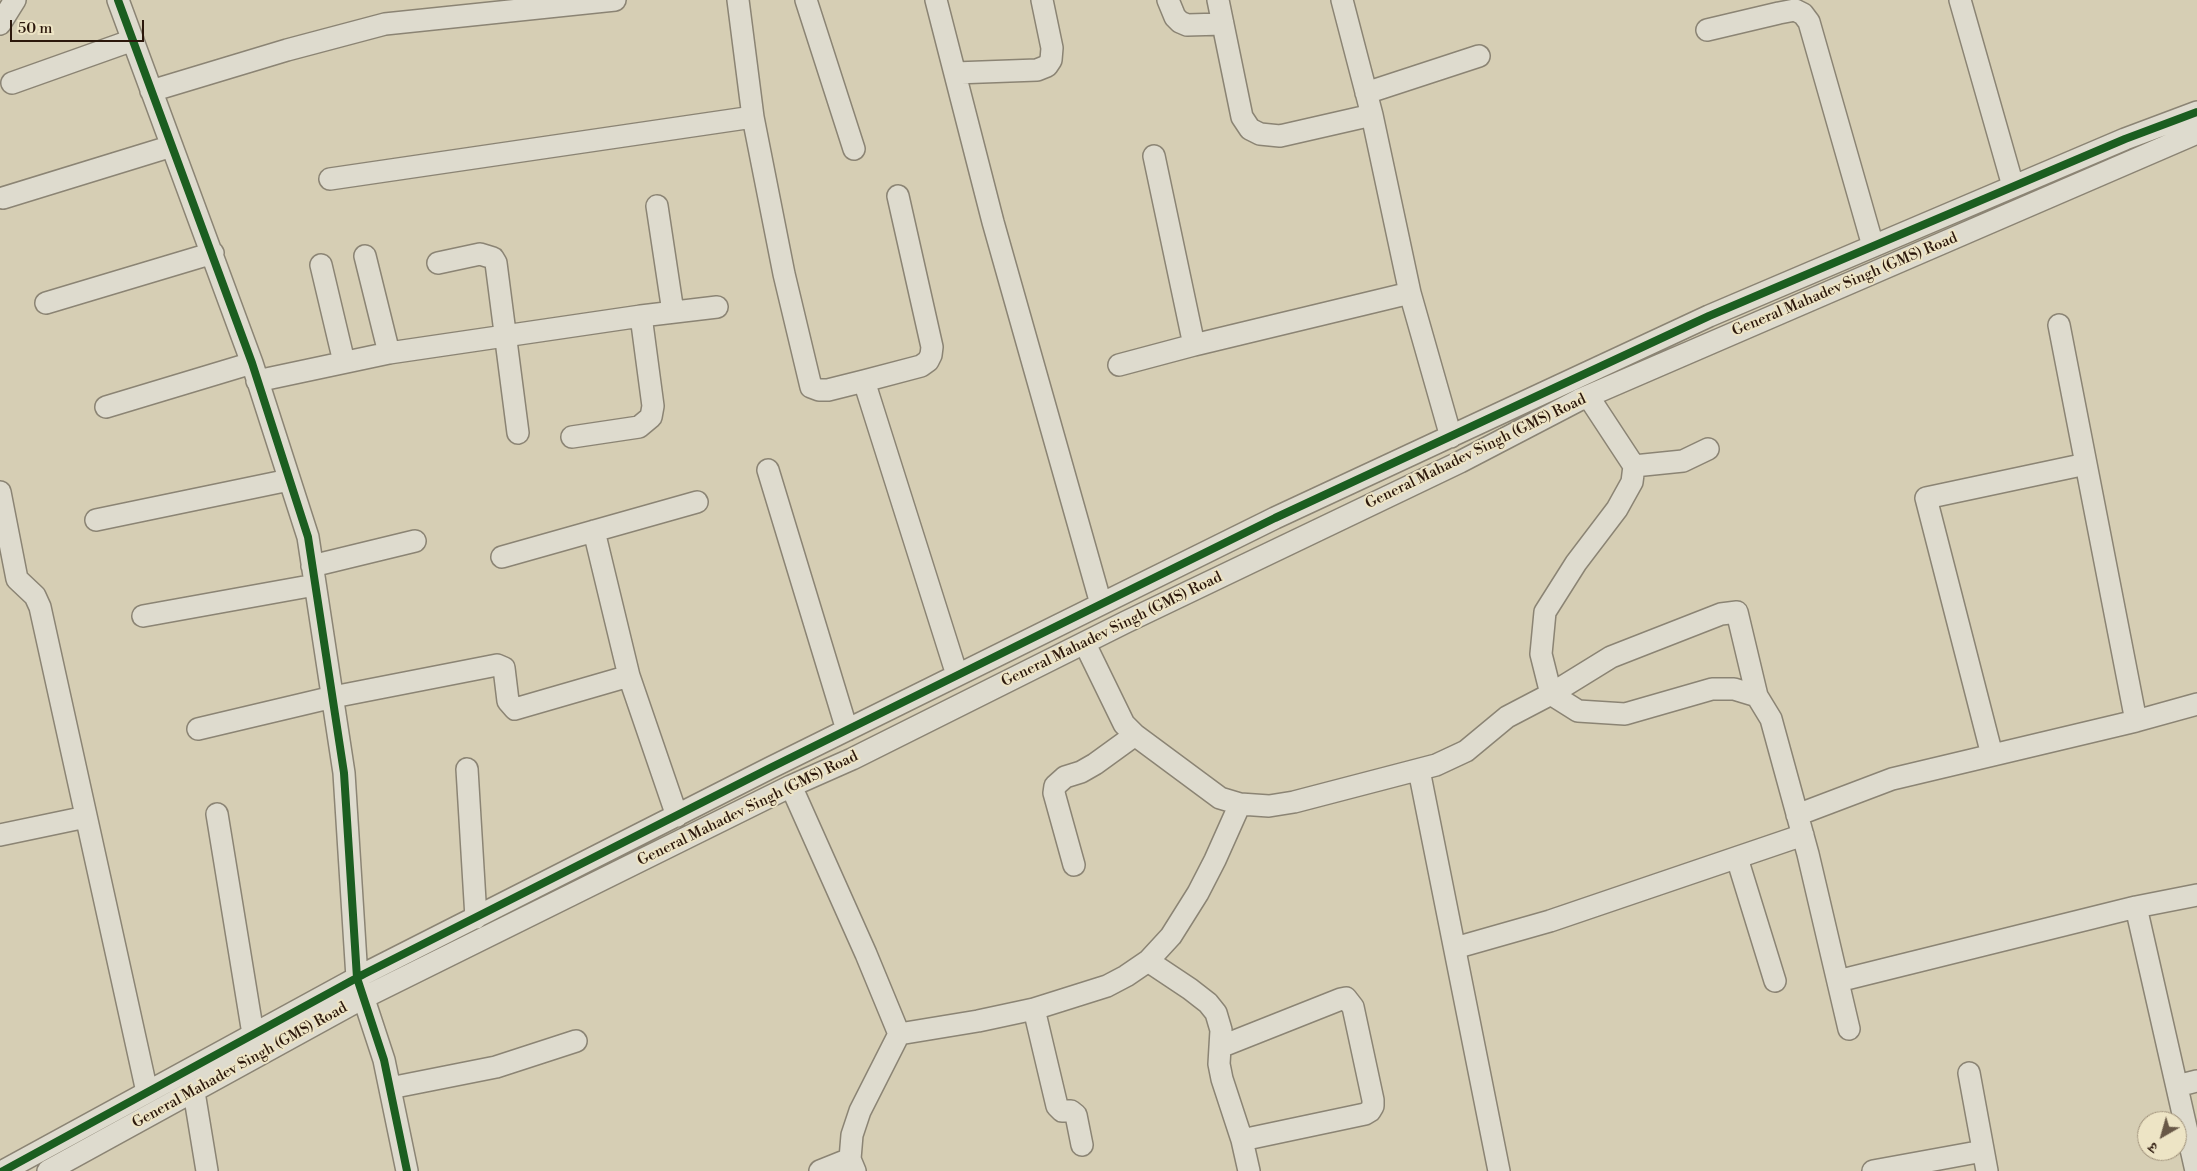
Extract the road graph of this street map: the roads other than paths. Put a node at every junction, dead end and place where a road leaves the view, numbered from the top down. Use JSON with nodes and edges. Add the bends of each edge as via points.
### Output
{"nodes":[{"id":1,"x":15,"y":0,"type":"edge"},
{"id":2,"x":118,"y":0,"type":"edge"},
{"id":3,"x":615,"y":0,"type":"edge"},
{"id":4,"x":738,"y":0,"type":"edge"},
{"id":5,"x":806,"y":0,"type":"edge"},
{"id":6,"x":936,"y":0,"type":"edge"},
{"id":7,"x":1042,"y":0,"type":"edge"},
{"id":8,"x":1168,"y":0,"type":"edge"},
{"id":9,"x":1218,"y":0,"type":"edge"},
{"id":10,"x":1342,"y":0,"type":"edge"},
{"id":11,"x":1960,"y":0,"type":"edge"},
{"id":12,"x":435,"y":10,"type":"edge"},
{"id":13,"x":0,"y":24,"type":"edge"},
{"id":14,"x":1223,"y":24,"type":"junction"},
{"id":15,"x":1707,"y":30,"type":"dead end"},
{"id":16,"x":133,"y":40,"type":"junction"},
{"id":17,"x":1479,"y":56,"type":"dead end"},
{"id":18,"x":955,"y":73,"type":"junction"},
{"id":19,"x":12,"y":83,"type":"dead end"},
{"id":20,"x":152,"y":91,"type":"junction"},
{"id":21,"x":1366,"y":93,"type":"junction"},
{"id":22,"x":2197,"y":112,"type":"edge"},
{"id":23,"x":1372,"y":115,"type":"junction"},
{"id":24,"x":753,"y":117,"type":"junction"},
{"id":25,"x":2197,"y":133,"type":"edge"},
{"id":26,"x":172,"y":146,"type":"junction"},
{"id":27,"x":854,"y":149,"type":"dead end"},
{"id":28,"x":1154,"y":156,"type":"dead end"},
{"id":29,"x":330,"y":179,"type":"dead end"},
{"id":30,"x":2013,"y":186,"type":"junction"},
{"id":31,"x":898,"y":196,"type":"dead end"},
{"id":32,"x":2,"y":198,"type":"dead end"},
{"id":33,"x":657,"y":206,"type":"dead end"},
{"id":34,"x":1872,"y":246,"type":"junction"},
{"id":35,"x":213,"y":254,"type":"junction"},
{"id":36,"x":365,"y":256,"type":"dead end"},
{"id":37,"x":438,"y":263,"type":"dead end"},
{"id":38,"x":321,"y":265,"type":"dead end"},
{"id":39,"x":1410,"y":293,"type":"junction"},
{"id":40,"x":46,"y":303,"type":"dead end"},
{"id":41,"x":718,"y":308,"type":"dead end"},
{"id":42,"x":673,"y":312,"type":"junction"},
{"id":43,"x":641,"y":316,"type":"junction"},
{"id":44,"x":2059,"y":325,"type":"dead end"},
{"id":45,"x":506,"y":335,"type":"junction"},
{"id":46,"x":1194,"y":345,"type":"junction"},
{"id":47,"x":389,"y":354,"type":"junction"},
{"id":48,"x":344,"y":362,"type":"junction"},
{"id":49,"x":1118,"y":365,"type":"dead end"},
{"id":50,"x":254,"y":372,"type":"junction"},
{"id":51,"x":864,"y":381,"type":"junction"},
{"id":52,"x":1588,"y":396,"type":"junction"},
{"id":53,"x":106,"y":406,"type":"dead end"},
{"id":54,"x":518,"y":433,"type":"dead end"},
{"id":55,"x":572,"y":437,"type":"dead end"},
{"id":56,"x":1451,"y":437,"type":"junction"},
{"id":57,"x":1708,"y":449,"type":"dead end"},
{"id":58,"x":2086,"y":464,"type":"junction"},
{"id":59,"x":1634,"y":466,"type":"junction"},
{"id":60,"x":768,"y":470,"type":"dead end"},
{"id":61,"x":289,"y":480,"type":"junction"},
{"id":62,"x":0,"y":492,"type":"edge"},
{"id":63,"x":697,"y":502,"type":"dead end"},
{"id":64,"x":96,"y":520,"type":"dead end"},
{"id":65,"x":594,"y":531,"type":"junction"},
{"id":66,"x":415,"y":541,"type":"dead end"},
{"id":67,"x":502,"y":557,"type":"dead end"},
{"id":68,"x":314,"y":576,"type":"junction"},
{"id":69,"x":1101,"y":604,"type":"junction"},
{"id":70,"x":143,"y":616,"type":"dead end"},
{"id":71,"x":1085,"y":644,"type":"junction"},
{"id":72,"x":957,"y":675,"type":"junction"},
{"id":73,"x":629,"y":676,"type":"junction"},
{"id":74,"x":1551,"y":694,"type":"junction"},
{"id":75,"x":1757,"y":696,"type":"junction"},
{"id":76,"x":333,"y":697,"type":"junction"},
{"id":77,"x":2197,"y":704,"type":"edge"},
{"id":78,"x":2136,"y":721,"type":"junction"},
{"id":79,"x":198,"y":729,"type":"dead end"},
{"id":80,"x":847,"y":730,"type":"junction"},
{"id":81,"x":1135,"y":734,"type":"junction"},
{"id":82,"x":1992,"y":756,"type":"junction"},
{"id":83,"x":467,"y":769,"type":"dead end"},
{"id":84,"x":1419,"y":770,"type":"junction"},
{"id":85,"x":791,"y":786,"type":"junction"},
{"id":86,"x":1240,"y":804,"type":"junction"},
{"id":87,"x":217,"y":814,"type":"dead end"},
{"id":88,"x":1797,"y":815,"type":"junction"},
{"id":89,"x":677,"y":816,"type":"junction"},
{"id":90,"x":86,"y":817,"type":"junction"},
{"id":91,"x":0,"y":835,"type":"edge"},
{"id":92,"x":1803,"y":835,"type":"junction"},
{"id":93,"x":1737,"y":858,"type":"junction"},
{"id":94,"x":1074,"y":865,"type":"dead end"},
{"id":95,"x":2197,"y":895,"type":"edge"},
{"id":96,"x":2136,"y":907,"type":"junction"},
{"id":97,"x":476,"y":918,"type":"junction"},
{"id":98,"x":1455,"y":948,"type":"junction"},
{"id":99,"x":1148,"y":961,"type":"junction"},
{"id":100,"x":1775,"y":981,"type":"dead end"},
{"id":101,"x":1838,"y":981,"type":"junction"},
{"id":102,"x":360,"y":988,"type":"junction"},
{"id":103,"x":1034,"y":1009,"type":"junction"},
{"id":104,"x":1850,"y":1029,"type":"dead end"},
{"id":105,"x":253,"y":1034,"type":"junction"},
{"id":106,"x":899,"y":1034,"type":"junction"},
{"id":107,"x":576,"y":1041,"type":"dead end"},
{"id":108,"x":1220,"y":1047,"type":"junction"},
{"id":109,"x":1969,"y":1073,"type":"dead end"},
{"id":110,"x":2187,"y":1083,"type":"edge"},
{"id":111,"x":390,"y":1088,"type":"junction"},
{"id":112,"x":147,"y":1092,"type":"junction"},
{"id":113,"x":194,"y":1092,"type":"junction"},
{"id":114,"x":1242,"y":1140,"type":"junction"},
{"id":115,"x":1082,"y":1145,"type":"dead end"},
{"id":116,"x":1985,"y":1161,"type":"edge"},
{"id":117,"x":853,"y":1165,"type":"edge"},
{"id":118,"x":3,"y":1171,"type":"edge"},
{"id":119,"x":48,"y":1171,"type":"edge"},
{"id":120,"x":207,"y":1171,"type":"edge"},
{"id":121,"x":407,"y":1171,"type":"edge"},
{"id":122,"x":820,"y":1171,"type":"edge"},
{"id":123,"x":1249,"y":1171,"type":"edge"},
{"id":124,"x":1499,"y":1171,"type":"edge"},
{"id":125,"x":1873,"y":1171,"type":"edge"},
{"id":126,"x":2196,"y":1171,"type":"edge"}],
"edges":[{"from":1,"to":13,"type":"street"},
{"from":2,"to":16,"type":"street"},
{"from":3,"to":12,"type":"street"},
{"from":4,"to":24,"type":"street"},
{"from":5,"to":27,"type":"street"},
{"from":6,"to":18,"type":"street"},
{"from":7,"to":18,"type":"street","via":[[1052,48],[1047,66],[1037,70]]},
{"from":8,"to":14,"type":"street","via":[[1180,22],[1187,25]]},
{"from":9,"to":14,"type":"street"},
{"from":10,"to":21,"type":"street"},
{"from":11,"to":30,"type":"street"},
{"from":12,"to":20,"type":"street"},
{"from":14,"to":23,"type":"street","via":[[1242,117],[1250,129],[1260,134],[1280,136]]},
{"from":15,"to":34,"type":"street","via":[[1795,10],[1803,14],[1809,22]]},
{"from":16,"to":19,"type":"street"},
{"from":16,"to":20,"type":"street"},
{"from":17,"to":21,"type":"street"},
{"from":18,"to":69,"type":"street","via":[[993,222]]},
{"from":20,"to":26,"type":"street"},
{"from":21,"to":23,"type":"street"},
{"from":22,"to":30,"type":"street"},
{"from":23,"to":39,"type":"street"},
{"from":24,"to":29,"type":"street"},
{"from":24,"to":51,"type":"street","via":[[784,274],[811,387],[819,390]]},
{"from":25,"to":52,"type":"street","name":"General Mahadev Singh (GMS) Road"},
{"from":26,"to":32,"type":"street"},
{"from":26,"to":35,"type":"street"},
{"from":28,"to":46,"type":"street"},
{"from":30,"to":34,"type":"street"},
{"from":31,"to":51,"type":"street","via":[[931,355],[921,366]]},
{"from":33,"to":42,"type":"street"},
{"from":34,"to":56,"type":"street","via":[[1708,316]]},
{"from":35,"to":40,"type":"street"},
{"from":35,"to":50,"type":"street"},
{"from":36,"to":47,"type":"street"},
{"from":37,"to":45,"type":"street","via":[[480,254],[493,258]]},
{"from":38,"to":48,"type":"street"},
{"from":39,"to":46,"type":"street"},
{"from":39,"to":56,"type":"street"},
{"from":41,"to":42,"type":"street"},
{"from":42,"to":43,"type":"street"},
{"from":43,"to":45,"type":"street"},
{"from":43,"to":55,"type":"street","via":[[653,406],[651,417],[639,428]]},
{"from":44,"to":58,"type":"street"},
{"from":45,"to":47,"type":"street"},
{"from":45,"to":54,"type":"street"},
{"from":46,"to":49,"type":"street"},
{"from":47,"to":48,"type":"street"},
{"from":48,"to":50,"type":"street"},
{"from":50,"to":53,"type":"street"},
{"from":50,"to":61,"type":"street"},
{"from":51,"to":72,"type":"street"},
{"from":52,"to":59,"type":"street"},
{"from":52,"to":71,"type":"street","name":"General Mahadev Singh (GMS) Road","via":[[1460,462]]},
{"from":56,"to":69,"type":"street","via":[[1275,518]]},
{"from":57,"to":59,"type":"street","via":[[1683,461]]},
{"from":58,"to":78,"type":"street"},
{"from":58,"to":82,"type":"street","via":[[1926,498]]},
{"from":59,"to":74,"type":"street","via":[[1632,482],[1617,509],[1576,563],[1545,612],[1541,654]]},
{"from":60,"to":80,"type":"street"},
{"from":61,"to":64,"type":"street"},
{"from":61,"to":68,"type":"street","via":[[308,537]]},
{"from":62,"to":90,"type":"street","via":[[18,579],[35,596],[40,607]]},
{"from":63,"to":65,"type":"street"},
{"from":65,"to":67,"type":"street"},
{"from":65,"to":73,"type":"street"},
{"from":66,"to":68,"type":"street"},
{"from":68,"to":70,"type":"street"},
{"from":68,"to":76,"type":"street"},
{"from":69,"to":72,"type":"street"},
{"from":71,"to":81,"type":"street","via":[[1116,711]]},
{"from":71,"to":85,"type":"street","name":"General Mahadev Singh (GMS) Road"},
{"from":72,"to":80,"type":"street"},
{"from":73,"to":76,"type":"street","via":[[515,708],[508,702],[504,668],[497,665]]},
{"from":73,"to":89,"type":"street"},
{"from":74,"to":75,"type":"street","via":[[1578,710],[1625,714],[1712,690],[1734,689]]},
{"from":74,"to":75,"type":"street","via":[[1611,657],[1721,614],[1737,612]]},
{"from":74,"to":84,"type":"street","via":[[1507,717],[1466,751]]},
{"from":75,"to":88,"type":"street","via":[[1771,719]]},
{"from":76,"to":79,"type":"street"},
{"from":76,"to":102,"type":"street","via":[[344,773]]},
{"from":77,"to":78,"type":"street"},
{"from":78,"to":82,"type":"street"},
{"from":80,"to":89,"type":"street"},
{"from":81,"to":86,"type":"street","via":[[1220,798]]},
{"from":81,"to":94,"type":"street","via":[[1095,764],[1065,777],[1055,786],[1054,793]]},
{"from":82,"to":88,"type":"street","via":[[1892,779]]},
{"from":83,"to":97,"type":"street"},
{"from":84,"to":86,"type":"street","via":[[1294,802],[1269,806]]},
{"from":84,"to":98,"type":"street"},
{"from":85,"to":102,"type":"street","name":"General Mahadev Singh (GMS) Road"},
{"from":85,"to":106,"type":"street"},
{"from":86,"to":99,"type":"street","via":[[1198,893],[1171,936]]},
{"from":87,"to":105,"type":"street"},
{"from":88,"to":92,"type":"street"},
{"from":89,"to":97,"type":"street"},
{"from":90,"to":91,"type":"street"},
{"from":90,"to":112,"type":"street"},
{"from":92,"to":93,"type":"street"},
{"from":92,"to":101,"type":"street"},
{"from":93,"to":98,"type":"street","via":[[1550,921]]},
{"from":93,"to":100,"type":"street"},
{"from":95,"to":96,"type":"street"},
{"from":96,"to":101,"type":"street"},
{"from":96,"to":110,"type":"street"},
{"from":97,"to":102,"type":"street"},
{"from":98,"to":124,"type":"street"},
{"from":99,"to":103,"type":"street","via":[[1107,986]]},
{"from":99,"to":108,"type":"street","via":[[1208,1003],[1216,1013],[1221,1030]]},
{"from":101,"to":104,"type":"street"},
{"from":102,"to":105,"type":"street"},
{"from":102,"to":111,"type":"street"},
{"from":102,"to":113,"type":"street","name":"General Mahadev Singh (GMS) Road"},
{"from":103,"to":106,"type":"street","via":[[978,1022]]},
{"from":103,"to":115,"type":"street","via":[[1057,1106],[1076,1115]]},
{"from":105,"to":112,"type":"street"},
{"from":106,"to":117,"type":"street","via":[[860,1111],[852,1135]]},
{"from":107,"to":111,"type":"street","via":[[496,1066]]},
{"from":108,"to":114,"type":"street","via":[[1222,1079]]},
{"from":108,"to":114,"type":"street","via":[[1340,999],[1346,998],[1353,1007],[1373,1100],[1370,1110],[1365,1114]]},
{"from":109,"to":116,"type":"street"},
{"from":110,"to":126,"type":"street"},
{"from":111,"to":121,"type":"street"},
{"from":112,"to":118,"type":"street"},
{"from":113,"to":119,"type":"street","name":"General Mahadev Singh (GMS) Road"},
{"from":113,"to":120,"type":"street"},
{"from":114,"to":123,"type":"street"},
{"from":116,"to":125,"type":"street"},
{"from":117,"to":122,"type":"street"}]}
